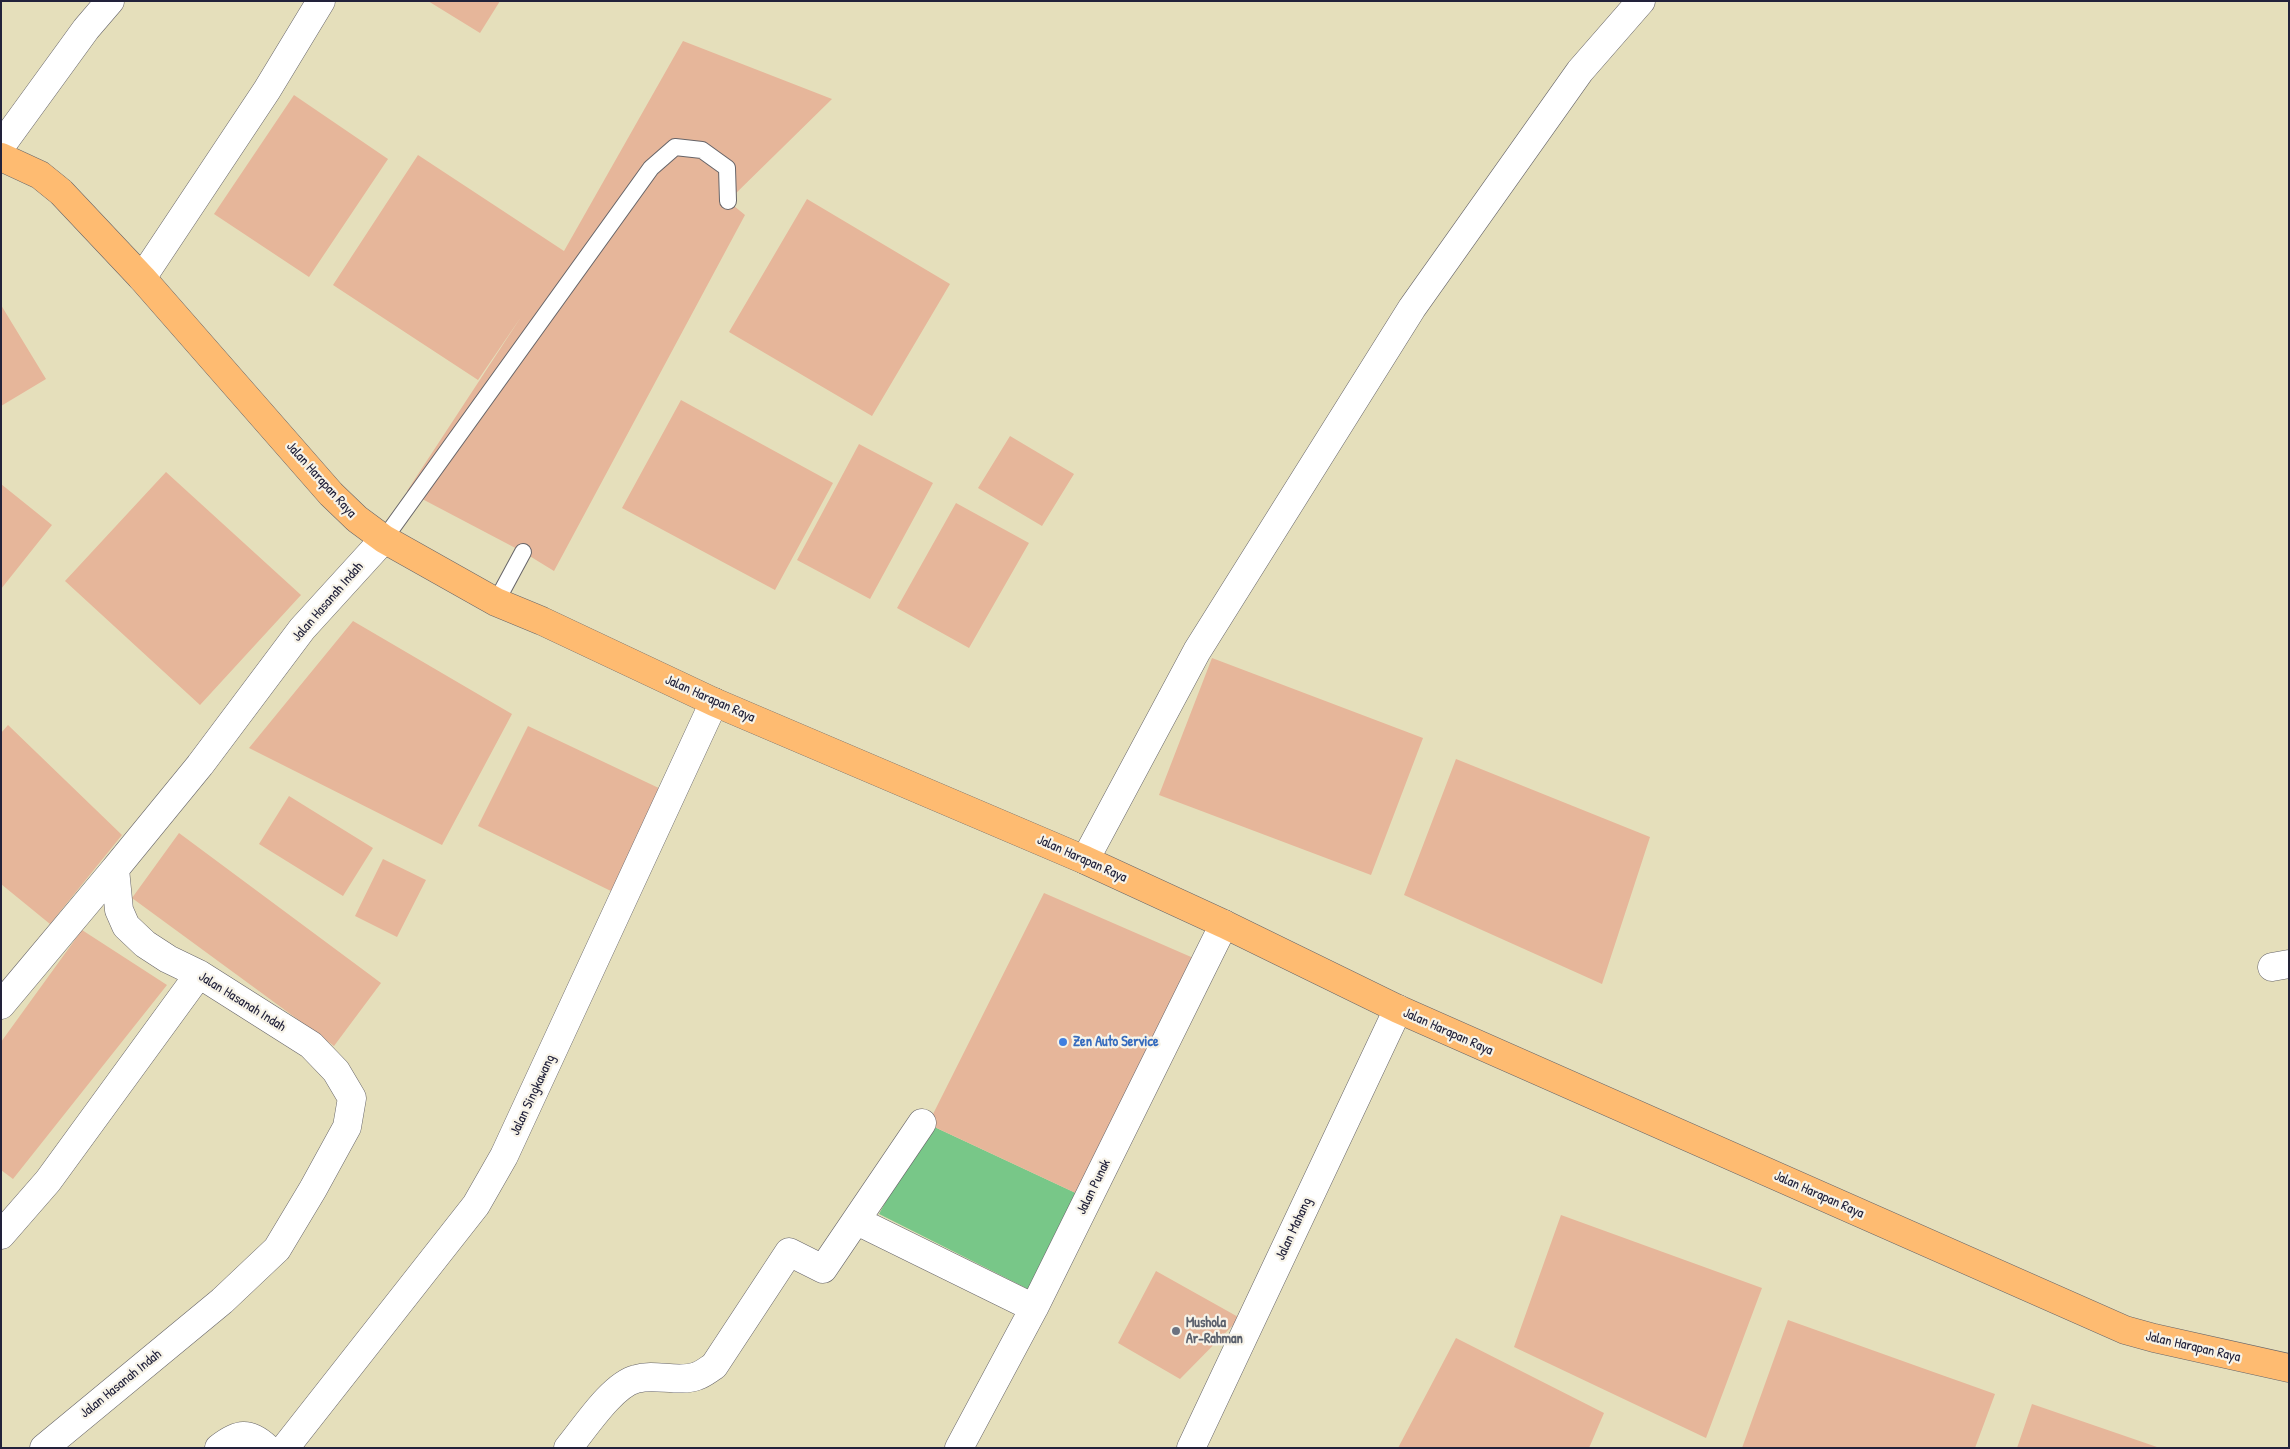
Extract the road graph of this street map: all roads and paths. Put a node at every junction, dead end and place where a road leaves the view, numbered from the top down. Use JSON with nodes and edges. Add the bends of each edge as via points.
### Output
{"nodes":[{"id":1,"x":110,"y":1,"type":"edge"},
{"id":2,"x":321,"y":1,"type":"edge"},
{"id":3,"x":1641,"y":1,"type":"edge"},
{"id":4,"x":1,"y":146,"type":"edge"},
{"id":5,"x":1,"y":157,"type":"edge"},
{"id":6,"x":728,"y":201,"type":"dead end"},
{"id":7,"x":142,"y":278,"type":"junction"},
{"id":8,"x":384,"y":539,"type":"junction"},
{"id":9,"x":523,"y":552,"type":"dead end"},
{"id":10,"x":496,"y":602,"type":"junction"},
{"id":11,"x":714,"y":702,"type":"junction"},
{"id":12,"x":1086,"y":860,"type":"junction"},
{"id":13,"x":115,"y":869,"type":"junction"},
{"id":14,"x":1224,"y":924,"type":"junction"},
{"id":15,"x":198,"y":974,"type":"junction"},
{"id":16,"x":1,"y":1005,"type":"edge"},
{"id":17,"x":1398,"y":1010,"type":"junction"},
{"id":18,"x":922,"y":1123,"type":"dead end"},
{"id":19,"x":857,"y":1221,"type":"junction"},
{"id":20,"x":1,"y":1235,"type":"edge"},
{"id":21,"x":1034,"y":1308,"type":"junction"},
{"id":22,"x":2289,"y":1368,"type":"edge"},
{"id":23,"x":44,"y":1448,"type":"edge"},
{"id":24,"x":219,"y":1448,"type":"edge"},
{"id":25,"x":267,"y":1448,"type":"edge"},
{"id":26,"x":285,"y":1448,"type":"edge"},
{"id":27,"x":568,"y":1448,"type":"edge"},
{"id":28,"x":959,"y":1448,"type":"edge"},
{"id":29,"x":1191,"y":1448,"type":"edge"}],
"edges":[{"from":1,"to":4,"type":"street"},
{"from":2,"to":7,"type":"street","via":[[267,90]]},
{"from":3,"to":12,"type":"street","via":[[1580,71],[1412,308],[1197,651]]},
{"from":5,"to":7,"type":"main road","name":"Jalan Harapan Raya","via":[[40,175],[61,192]]},
{"from":6,"to":8,"type":"lane","via":[[727,168],[702,150],[675,147],[651,168]]},
{"from":7,"to":8,"type":"main road","name":"Jalan Harapan Raya","via":[[331,494]]},
{"from":8,"to":10,"type":"main road","name":"Jalan Harapan Raya"},
{"from":8,"to":13,"type":"street","name":"Jalan Hasanah Indah","via":[[302,629],[200,765]]},
{"from":9,"to":10,"type":"lane"},
{"from":10,"to":11,"type":"main road","name":"Jalan Harapan Raya"},
{"from":11,"to":12,"type":"main road","name":"Jalan Harapan Raya"},
{"from":11,"to":26,"type":"street","name":"Jalan Singkawang","via":[[504,1156],[476,1204]]},
{"from":12,"to":14,"type":"main road","name":"Jalan Harapan Raya"},
{"from":13,"to":15,"type":"street","name":"Jalan Hasanah Indah","via":[[119,910],[126,926],[145,944]]},
{"from":13,"to":16,"type":"street"},
{"from":14,"to":17,"type":"main road","name":"Jalan Harapan Raya"},
{"from":14,"to":21,"type":"street","name":"Jalan Punak"},
{"from":15,"to":20,"type":"street","via":[[48,1181]]},
{"from":15,"to":23,"type":"street","name":"Jalan Hasanah Indah","via":[[311,1045],[336,1071],[352,1098],[347,1127],[277,1249],[222,1301]]},
{"from":17,"to":22,"type":"main road","name":"Jalan Harapan Raya","via":[[2125,1330]]},
{"from":17,"to":29,"type":"street","name":"Jalan Mahang"},
{"from":18,"to":19,"type":"street"},
{"from":19,"to":21,"type":"street"},
{"from":19,"to":27,"type":"street","via":[[823,1269],[789,1252],[714,1366],[697,1376],[634,1379],[615,1392]]},
{"from":21,"to":28,"type":"street","name":"Jalan Punak"},
{"from":24,"to":25,"type":"street","via":[[230,1439],[245,1435],[256,1437]]}]}
